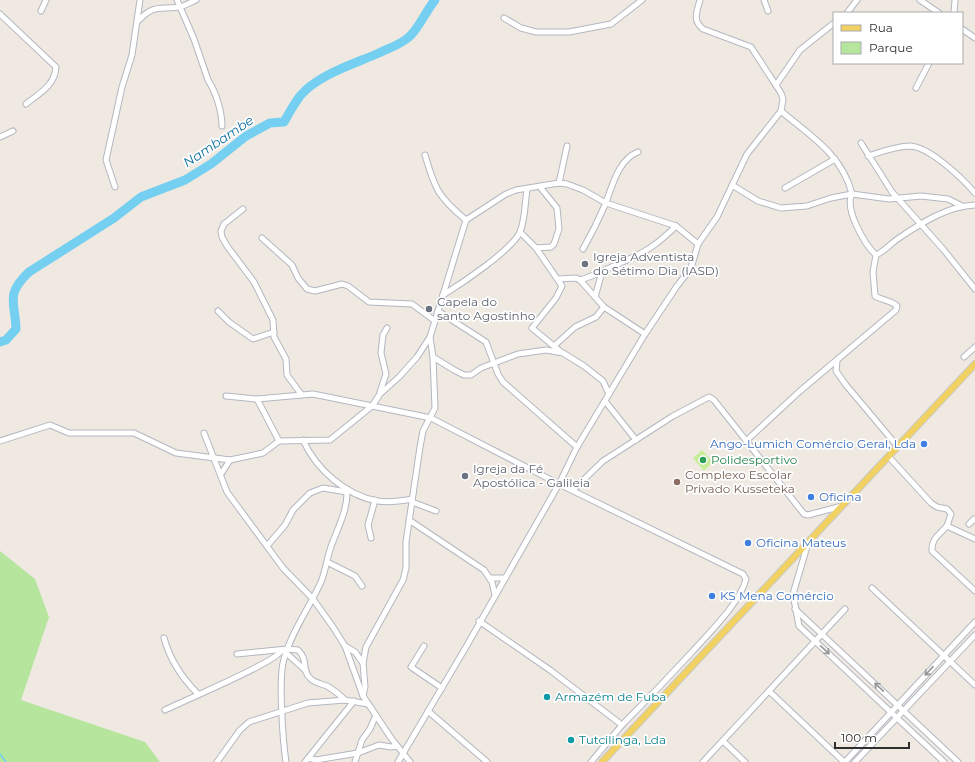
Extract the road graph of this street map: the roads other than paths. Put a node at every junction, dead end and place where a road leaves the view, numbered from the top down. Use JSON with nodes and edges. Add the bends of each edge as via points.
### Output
{"nodes":[{"id":1,"x":46,"y":0,"type":"edge"},
{"id":2,"x":140,"y":0,"type":"edge"},
{"id":3,"x":177,"y":0,"type":"edge"},
{"id":4,"x":196,"y":0,"type":"edge"},
{"id":5,"x":642,"y":0,"type":"edge"},
{"id":6,"x":700,"y":0,"type":"edge"},
{"id":7,"x":764,"y":0,"type":"edge"},
{"id":8,"x":857,"y":0,"type":"edge"},
{"id":9,"x":920,"y":0,"type":"edge"},
{"id":10,"x":955,"y":0,"type":"edge"},
{"id":11,"x":180,"y":7,"type":"junction"},
{"id":12,"x":41,"y":10,"type":"dead end"},
{"id":13,"x":768,"y":11,"type":"dead end"},
{"id":14,"x":848,"y":12,"type":"edge"},
{"id":15,"x":938,"y":12,"type":"edge"},
{"id":16,"x":954,"y":12,"type":"edge"},
{"id":17,"x":2,"y":15,"type":"edge"},
{"id":18,"x":504,"y":18,"type":"dead end"},
{"id":19,"x":139,"y":20,"type":"junction"},
{"id":20,"x":833,"y":24,"type":"edge"},
{"id":21,"x":963,"y":30,"type":"edge"},
{"id":22,"x":975,"y":38,"type":"edge"},
{"id":23,"x":928,"y":64,"type":"edge"},
{"id":24,"x":776,"y":86,"type":"junction"},
{"id":25,"x":916,"y":88,"type":"dead end"},
{"id":26,"x":26,"y":104,"type":"dead end"},
{"id":27,"x":781,"y":111,"type":"junction"},
{"id":28,"x":222,"y":126,"type":"dead end"},
{"id":29,"x":13,"y":131,"type":"dead end"},
{"id":30,"x":0,"y":137,"type":"edge"},
{"id":31,"x":861,"y":143,"type":"dead end"},
{"id":32,"x":567,"y":146,"type":"dead end"},
{"id":33,"x":638,"y":152,"type":"dead end"},
{"id":34,"x":425,"y":155,"type":"dead end"},
{"id":35,"x":868,"y":156,"type":"junction"},
{"id":36,"x":835,"y":159,"type":"junction"},
{"id":37,"x":559,"y":183,"type":"junction"},
{"id":38,"x":732,"y":186,"type":"junction"},
{"id":39,"x":115,"y":187,"type":"dead end"},
{"id":40,"x":540,"y":187,"type":"junction"},
{"id":41,"x":785,"y":188,"type":"dead end"},
{"id":42,"x":527,"y":189,"type":"junction"},
{"id":43,"x":975,"y":193,"type":"edge"},
{"id":44,"x":852,"y":194,"type":"junction"},
{"id":45,"x":900,"y":199,"type":"junction"},
{"id":46,"x":606,"y":203,"type":"junction"},
{"id":47,"x":975,"y":205,"type":"edge"},
{"id":48,"x":962,"y":206,"type":"junction"},
{"id":49,"x":242,"y":209,"type":"dead end"},
{"id":50,"x":466,"y":220,"type":"junction"},
{"id":51,"x":922,"y":225,"type":"junction"},
{"id":52,"x":676,"y":226,"type":"junction"},
{"id":53,"x":520,"y":232,"type":"junction"},
{"id":54,"x":262,"y":238,"type":"dead end"},
{"id":55,"x":698,"y":244,"type":"junction"},
{"id":56,"x":536,"y":248,"type":"junction"},
{"id":57,"x":583,"y":249,"type":"dead end"},
{"id":58,"x":876,"y":255,"type":"junction"},
{"id":59,"x":602,"y":272,"type":"junction"},
{"id":60,"x":558,"y":278,"type":"junction"},
{"id":61,"x":580,"y":280,"type":"junction"},
{"id":62,"x":975,"y":289,"type":"edge"},
{"id":63,"x":444,"y":295,"type":"junction"},
{"id":64,"x":595,"y":297,"type":"junction"},
{"id":65,"x":604,"y":307,"type":"junction"},
{"id":66,"x":218,"y":311,"type":"dead end"},
{"id":67,"x":438,"y":312,"type":"junction"},
{"id":68,"x":435,"y":321,"type":"junction"},
{"id":69,"x":387,"y":328,"type":"dead end"},
{"id":70,"x":274,"y":332,"type":"junction"},
{"id":71,"x":645,"y":334,"type":"junction"},
{"id":72,"x":430,"y":337,"type":"junction"},
{"id":73,"x":554,"y":346,"type":"junction"},
{"id":74,"x":975,"y":347,"type":"edge"},
{"id":75,"x":563,"y":353,"type":"junction"},
{"id":76,"x":433,"y":357,"type":"junction"},
{"id":77,"x":964,"y":358,"type":"dead end"},
{"id":78,"x":837,"y":360,"type":"junction"},
{"id":79,"x":494,"y":364,"type":"junction"},
{"id":80,"x":975,"y":364,"type":"edge"},
{"id":81,"x":301,"y":394,"type":"junction"},
{"id":82,"x":380,"y":394,"type":"junction"},
{"id":83,"x":609,"y":394,"type":"junction"},
{"id":84,"x":226,"y":396,"type":"dead end"},
{"id":85,"x":257,"y":399,"type":"junction"},
{"id":86,"x":605,"y":402,"type":"junction"},
{"id":87,"x":372,"y":406,"type":"junction"},
{"id":88,"x":431,"y":418,"type":"junction"},
{"id":89,"x":204,"y":433,"type":"dead end"},
{"id":90,"x":303,"y":440,"type":"junction"},
{"id":91,"x":636,"y":440,"type":"junction"},
{"id":92,"x":746,"y":440,"type":"junction"},
{"id":93,"x":0,"y":441,"type":"edge"},
{"id":94,"x":279,"y":442,"type":"junction"},
{"id":95,"x":577,"y":447,"type":"junction"},
{"id":96,"x":898,"y":447,"type":"junction"},
{"id":97,"x":888,"y":457,"type":"junction"},
{"id":98,"x":215,"y":459,"type":"junction"},
{"id":99,"x":230,"y":460,"type":"junction"},
{"id":100,"x":221,"y":474,"type":"junction"},
{"id":101,"x":558,"y":484,"type":"junction"},
{"id":102,"x":573,"y":490,"type":"junction"},
{"id":103,"x":347,"y":491,"type":"junction"},
{"id":104,"x":375,"y":500,"type":"junction"},
{"id":105,"x":412,"y":501,"type":"junction"},
{"id":106,"x":842,"y":506,"type":"junction"},
{"id":107,"x":436,"y":511,"type":"dead end"},
{"id":108,"x":409,"y":520,"type":"junction"},
{"id":109,"x":975,"y":520,"type":"edge"},
{"id":110,"x":969,"y":524,"type":"dead end"},
{"id":111,"x":947,"y":526,"type":"junction"},
{"id":112,"x":371,"y":538,"type":"dead end"},
{"id":113,"x":975,"y":539,"type":"edge"},
{"id":114,"x":808,"y":542,"type":"junction"},
{"id":115,"x":267,"y":546,"type":"junction"},
{"id":116,"x":327,"y":562,"type":"junction"},
{"id":117,"x":490,"y":578,"type":"junction"},
{"id":118,"x":504,"y":578,"type":"junction"},
{"id":119,"x":362,"y":586,"type":"dead end"},
{"id":120,"x":872,"y":588,"type":"dead end"},
{"id":121,"x":975,"y":591,"type":"edge"},
{"id":122,"x":495,"y":595,"type":"junction"},
{"id":123,"x":313,"y":598,"type":"junction"},
{"id":124,"x":795,"y":609,"type":"junction"},
{"id":125,"x":845,"y":609,"type":"dead end"},
{"id":126,"x":480,"y":621,"type":"junction"},
{"id":127,"x":975,"y":622,"type":"edge"},
{"id":128,"x":718,"y":624,"type":"junction"},
{"id":129,"x":726,"y":630,"type":"junction"},
{"id":130,"x":822,"y":634,"type":"junction"},
{"id":131,"x":975,"y":635,"type":"edge"},
{"id":132,"x":164,"y":638,"type":"dead end"},
{"id":133,"x":815,"y":641,"type":"junction"},
{"id":134,"x":345,"y":646,"type":"junction"},
{"id":135,"x":424,"y":646,"type":"dead end"},
{"id":136,"x":284,"y":651,"type":"junction"},
{"id":137,"x":237,"y":654,"type":"dead end"},
{"id":138,"x":944,"y":656,"type":"junction"},
{"id":139,"x":950,"y":661,"type":"junction"},
{"id":140,"x":363,"y":663,"type":"junction"},
{"id":141,"x":305,"y":670,"type":"junction"},
{"id":142,"x":975,"y":685,"type":"edge"},
{"id":143,"x":442,"y":688,"type":"junction"},
{"id":144,"x":769,"y":691,"type":"junction"},
{"id":145,"x":198,"y":694,"type":"junction"},
{"id":146,"x":363,"y":696,"type":"junction"},
{"id":147,"x":345,"y":700,"type":"junction"},
{"id":148,"x":354,"y":702,"type":"junction"},
{"id":149,"x":368,"y":704,"type":"junction"},
{"id":150,"x":898,"y":705,"type":"junction"},
{"id":151,"x":165,"y":710,"type":"dead end"},
{"id":152,"x":283,"y":711,"type":"junction"},
{"id":153,"x":428,"y":711,"type":"junction"},
{"id":154,"x":904,"y":711,"type":"junction"},
{"id":155,"x":891,"y":712,"type":"junction"},
{"id":156,"x":376,"y":716,"type":"junction"},
{"id":157,"x":897,"y":718,"type":"junction"},
{"id":158,"x":622,"y":725,"type":"junction"},
{"id":159,"x":722,"y":741,"type":"junction"},
{"id":160,"x":397,"y":746,"type":"junction"},
{"id":161,"x":358,"y":753,"type":"junction"},
{"id":162,"x":403,"y":754,"type":"junction"},
{"id":163,"x":307,"y":760,"type":"edge"},
{"id":164,"x":217,"y":762,"type":"edge"},
{"id":165,"x":286,"y":762,"type":"edge"},
{"id":166,"x":355,"y":762,"type":"edge"},
{"id":167,"x":398,"y":762,"type":"edge"},
{"id":168,"x":410,"y":762,"type":"edge"},
{"id":169,"x":487,"y":762,"type":"edge"},
{"id":170,"x":591,"y":762,"type":"edge"},
{"id":171,"x":602,"y":762,"type":"edge"},
{"id":172,"x":703,"y":762,"type":"edge"},
{"id":173,"x":745,"y":762,"type":"edge"},
{"id":174,"x":844,"y":762,"type":"edge"},
{"id":175,"x":856,"y":762,"type":"edge"},
{"id":176,"x":944,"y":762,"type":"edge"},
{"id":177,"x":958,"y":762,"type":"edge"}],
"edges":[{"from":1,"to":12,"type":"street"},
{"from":2,"to":19,"type":"street"},
{"from":3,"to":11,"type":"street"},
{"from":4,"to":11,"type":"street"},
{"from":5,"to":18,"type":"street","via":[[611,24],[569,32],[536,32],[521,28]]},
{"from":6,"to":24,"type":"street","via":[[696,23],[703,29],[751,47]]},
{"from":7,"to":13,"type":"street"},
{"from":8,"to":14,"type":"street"},
{"from":9,"to":15,"type":"street"},
{"from":10,"to":16,"type":"street"},
{"from":11,"to":19,"type":"street","via":[[151,10]]},
{"from":11,"to":28,"type":"street","via":[[216,98]]},
{"from":17,"to":26,"type":"street","via":[[56,67],[56,76],[52,84]]},
{"from":19,"to":39,"type":"street","via":[[106,160]]},
{"from":20,"to":24,"type":"street","via":[[800,50]]},
{"from":21,"to":22,"type":"street"},
{"from":23,"to":25,"type":"street"},
{"from":24,"to":27,"type":"street","via":[[783,99]]},
{"from":27,"to":36,"type":"street","via":[[819,141]]},
{"from":27,"to":38,"type":"street","via":[[747,154]]},
{"from":29,"to":30,"type":"street"},
{"from":31,"to":35,"type":"street"},
{"from":32,"to":37,"type":"street"},
{"from":33,"to":46,"type":"street","via":[[630,156],[619,171]]},
{"from":34,"to":50,"type":"street","via":[[436,191]]},
{"from":35,"to":43,"type":"street","via":[[893,148],[919,148],[935,157]]},
{"from":35,"to":45,"type":"street","via":[[892,192]]},
{"from":36,"to":41,"type":"street"},
{"from":36,"to":44,"type":"street","via":[[849,183]]},
{"from":37,"to":40,"type":"street"},
{"from":37,"to":46,"type":"street","via":[[583,190]]},
{"from":38,"to":44,"type":"street","via":[[758,201],[781,208],[807,206]]},
{"from":38,"to":55,"type":"street","via":[[717,218]]},
{"from":40,"to":42,"type":"street"},
{"from":40,"to":56,"type":"street","via":[[557,208],[558,229],[551,247]]},
{"from":42,"to":50,"type":"street","via":[[506,194]]},
{"from":42,"to":53,"type":"street"},
{"from":44,"to":45,"type":"street","via":[[889,200]]},
{"from":44,"to":58,"type":"street","via":[[852,218]]},
{"from":45,"to":48,"type":"street","via":[[920,196],[948,199]]},
{"from":45,"to":51,"type":"street"},
{"from":46,"to":52,"type":"street"},
{"from":46,"to":57,"type":"street"},
{"from":47,"to":48,"type":"street"},
{"from":48,"to":51,"type":"street","via":[[948,210]]},
{"from":49,"to":70,"type":"street","via":[[224,224],[222,237],[254,282],[273,320]]},
{"from":50,"to":63,"type":"street"},
{"from":51,"to":58,"type":"street","via":[[898,238]]},
{"from":51,"to":62,"type":"street"},
{"from":52,"to":55,"type":"street"},
{"from":52,"to":59,"type":"street","via":[[645,252]]},
{"from":53,"to":56,"type":"street"},
{"from":53,"to":63,"type":"street","via":[[496,258]]},
{"from":54,"to":68,"type":"street","via":[[292,265],[307,289],[316,291],[342,284],[369,302],[412,304]]},
{"from":55,"to":71,"type":"street","via":[[691,268]]},
{"from":56,"to":60,"type":"street"},
{"from":58,"to":78,"type":"street","via":[[873,272],[875,296],[894,303],[897,306],[896,310]]},
{"from":59,"to":61,"type":"street"},
{"from":59,"to":64,"type":"street"},
{"from":60,"to":61,"type":"street"},
{"from":60,"to":73,"type":"street","via":[[561,289],[532,328]]},
{"from":61,"to":64,"type":"street"},
{"from":63,"to":67,"type":"street"},
{"from":64,"to":65,"type":"street"},
{"from":65,"to":71,"type":"street"},
{"from":65,"to":73,"type":"street","via":[[596,317],[575,326]]},
{"from":66,"to":70,"type":"street","via":[[251,338]]},
{"from":67,"to":68,"type":"street"},
{"from":67,"to":79,"type":"street","via":[[486,342]]},
{"from":68,"to":72,"type":"street"},
{"from":69,"to":82,"type":"street","via":[[383,335],[381,353],[386,374]]},
{"from":70,"to":81,"type":"street","via":[[276,343],[286,359],[287,375]]},
{"from":71,"to":83,"type":"street"},
{"from":72,"to":76,"type":"street"},
{"from":72,"to":82,"type":"street","via":[[417,357]]},
{"from":73,"to":75,"type":"street"},
{"from":74,"to":77,"type":"street"},
{"from":75,"to":79,"type":"street","via":[[546,350],[518,354]]},
{"from":75,"to":83,"type":"street","via":[[603,381]]},
{"from":76,"to":79,"type":"street","via":[[464,374],[471,375],[481,368]]},
{"from":76,"to":88,"type":"street","via":[[435,400]]},
{"from":78,"to":92,"type":"street"},
{"from":78,"to":96,"type":"street","via":[[836,371],[846,386]]},
{"from":79,"to":95,"type":"street","via":[[503,382]]},
{"from":80,"to":96,"type":"main road"},
{"from":81,"to":85,"type":"street"},
{"from":81,"to":87,"type":"street","via":[[328,396]]},
{"from":82,"to":87,"type":"street"},
{"from":83,"to":86,"type":"street"},
{"from":84,"to":85,"type":"street"},
{"from":85,"to":94,"type":"street"},
{"from":86,"to":91,"type":"street"},
{"from":86,"to":95,"type":"street"},
{"from":87,"to":88,"type":"street"},
{"from":87,"to":90,"type":"street","via":[[330,440]]},
{"from":88,"to":101,"type":"street"},
{"from":88,"to":105,"type":"street","via":[[423,431]]},
{"from":89,"to":98,"type":"street"},
{"from":90,"to":94,"type":"street"},
{"from":90,"to":103,"type":"street","via":[[316,463]]},
{"from":91,"to":92,"type":"street","via":[[709,397]]},
{"from":91,"to":102,"type":"street","via":[[603,461]]},
{"from":92,"to":106,"type":"street","via":[[804,514]]},
{"from":93,"to":98,"type":"street","via":[[50,425],[69,433],[134,433],[176,453]]},
{"from":94,"to":99,"type":"street","via":[[263,453]]},
{"from":95,"to":101,"type":"street"},
{"from":96,"to":97,"type":"main road"},
{"from":97,"to":106,"type":"main road"},
{"from":97,"to":111,"type":"street","via":[[931,503],[947,509],[951,514]]},
{"from":98,"to":99,"type":"street"},
{"from":98,"to":100,"type":"street"},
{"from":99,"to":100,"type":"street"},
{"from":100,"to":115,"type":"street","via":[[231,498]]},
{"from":101,"to":102,"type":"street"},
{"from":101,"to":118,"type":"street"},
{"from":102,"to":128,"type":"street","via":[[743,574],[746,579],[744,588]]},
{"from":103,"to":104,"type":"street"},
{"from":103,"to":115,"type":"street","via":[[323,488],[310,493],[293,510],[285,526]]},
{"from":103,"to":116,"type":"street","via":[[346,507]]},
{"from":104,"to":105,"type":"street"},
{"from":104,"to":112,"type":"street","via":[[368,525]]},
{"from":105,"to":107,"type":"street"},
{"from":105,"to":108,"type":"street"},
{"from":106,"to":114,"type":"main road"},
{"from":108,"to":117,"type":"street","via":[[484,570]]},
{"from":108,"to":140,"type":"street","via":[[403,580],[366,647]]},
{"from":109,"to":110,"type":"street"},
{"from":111,"to":113,"type":"street"},
{"from":111,"to":121,"type":"street","via":[[937,535],[932,551]]},
{"from":114,"to":124,"type":"street","via":[[795,582]]},
{"from":114,"to":129,"type":"main road"},
{"from":115,"to":123,"type":"street","via":[[283,568]]},
{"from":116,"to":119,"type":"street","via":[[355,576]]},
{"from":116,"to":123,"type":"street"},
{"from":117,"to":118,"type":"street"},
{"from":117,"to":122,"type":"street"},
{"from":118,"to":122,"type":"street"},
{"from":120,"to":138,"type":"street"},
{"from":122,"to":126,"type":"street"},
{"from":123,"to":134,"type":"street"},
{"from":123,"to":136,"type":"street"},
{"from":124,"to":130,"type":"street"},
{"from":124,"to":133,"type":"street","via":[[799,626]]},
{"from":125,"to":130,"type":"street"},
{"from":126,"to":143,"type":"street"},
{"from":126,"to":158,"type":"street"},
{"from":127,"to":138,"type":"street"},
{"from":128,"to":129,"type":"street"},
{"from":128,"to":158,"type":"street"},
{"from":129,"to":171,"type":"main road"},
{"from":130,"to":133,"type":"street"},
{"from":150,"to":130,"type":"street","one_way":true},
{"from":131,"to":139,"type":"street"},
{"from":132,"to":145,"type":"street","via":[[167,649],[183,678]]},
{"from":133,"to":144,"type":"street"},
{"from":133,"to":155,"type":"street","one_way":true},
{"from":134,"to":140,"type":"street","via":[[355,652]]},
{"from":134,"to":146,"type":"street"},
{"from":135,"to":143,"type":"street","via":[[412,667]]},
{"from":136,"to":137,"type":"street"},
{"from":136,"to":141,"type":"street"},
{"from":136,"to":141,"type":"street","via":[[295,649],[301,653],[305,660]]},
{"from":136,"to":145,"type":"street","via":[[274,659]]},
{"from":136,"to":152,"type":"street"},
{"from":138,"to":139,"type":"street"},
{"from":138,"to":150,"type":"street","one_way":true},
{"from":139,"to":142,"type":"street"},
{"from":139,"to":154,"type":"street"},
{"from":140,"to":146,"type":"street"},
{"from":141,"to":147,"type":"street","via":[[312,680],[328,686]]},
{"from":143,"to":153,"type":"street"},
{"from":144,"to":159,"type":"street"},
{"from":144,"to":174,"type":"street"},
{"from":145,"to":151,"type":"street"},
{"from":146,"to":149,"type":"street"},
{"from":147,"to":148,"type":"street"},
{"from":147,"to":152,"type":"street","via":[[308,703]]},
{"from":148,"to":149,"type":"street"},
{"from":148,"to":163,"type":"street"},
{"from":149,"to":156,"type":"street"},
{"from":150,"to":154,"type":"street"},
{"from":150,"to":155,"type":"street"},
{"from":152,"to":164,"type":"street","via":[[249,722],[240,730]]},
{"from":152,"to":165,"type":"street"},
{"from":153,"to":162,"type":"street"},
{"from":153,"to":169,"type":"street"},
{"from":154,"to":157,"type":"street"},
{"from":154,"to":177,"type":"street"},
{"from":155,"to":157,"type":"street"},
{"from":155,"to":174,"type":"street"},
{"from":156,"to":160,"type":"street"},
{"from":156,"to":161,"type":"street","via":[[362,740]]},
{"from":157,"to":175,"type":"street"},
{"from":157,"to":176,"type":"street"},
{"from":158,"to":170,"type":"street"},
{"from":159,"to":172,"type":"street"},
{"from":159,"to":173,"type":"street"},
{"from":160,"to":161,"type":"street","via":[[390,748],[379,745]]},
{"from":160,"to":162,"type":"street"},
{"from":161,"to":163,"type":"street"},
{"from":161,"to":166,"type":"street"},
{"from":162,"to":167,"type":"street"},
{"from":162,"to":168,"type":"street"}]}
